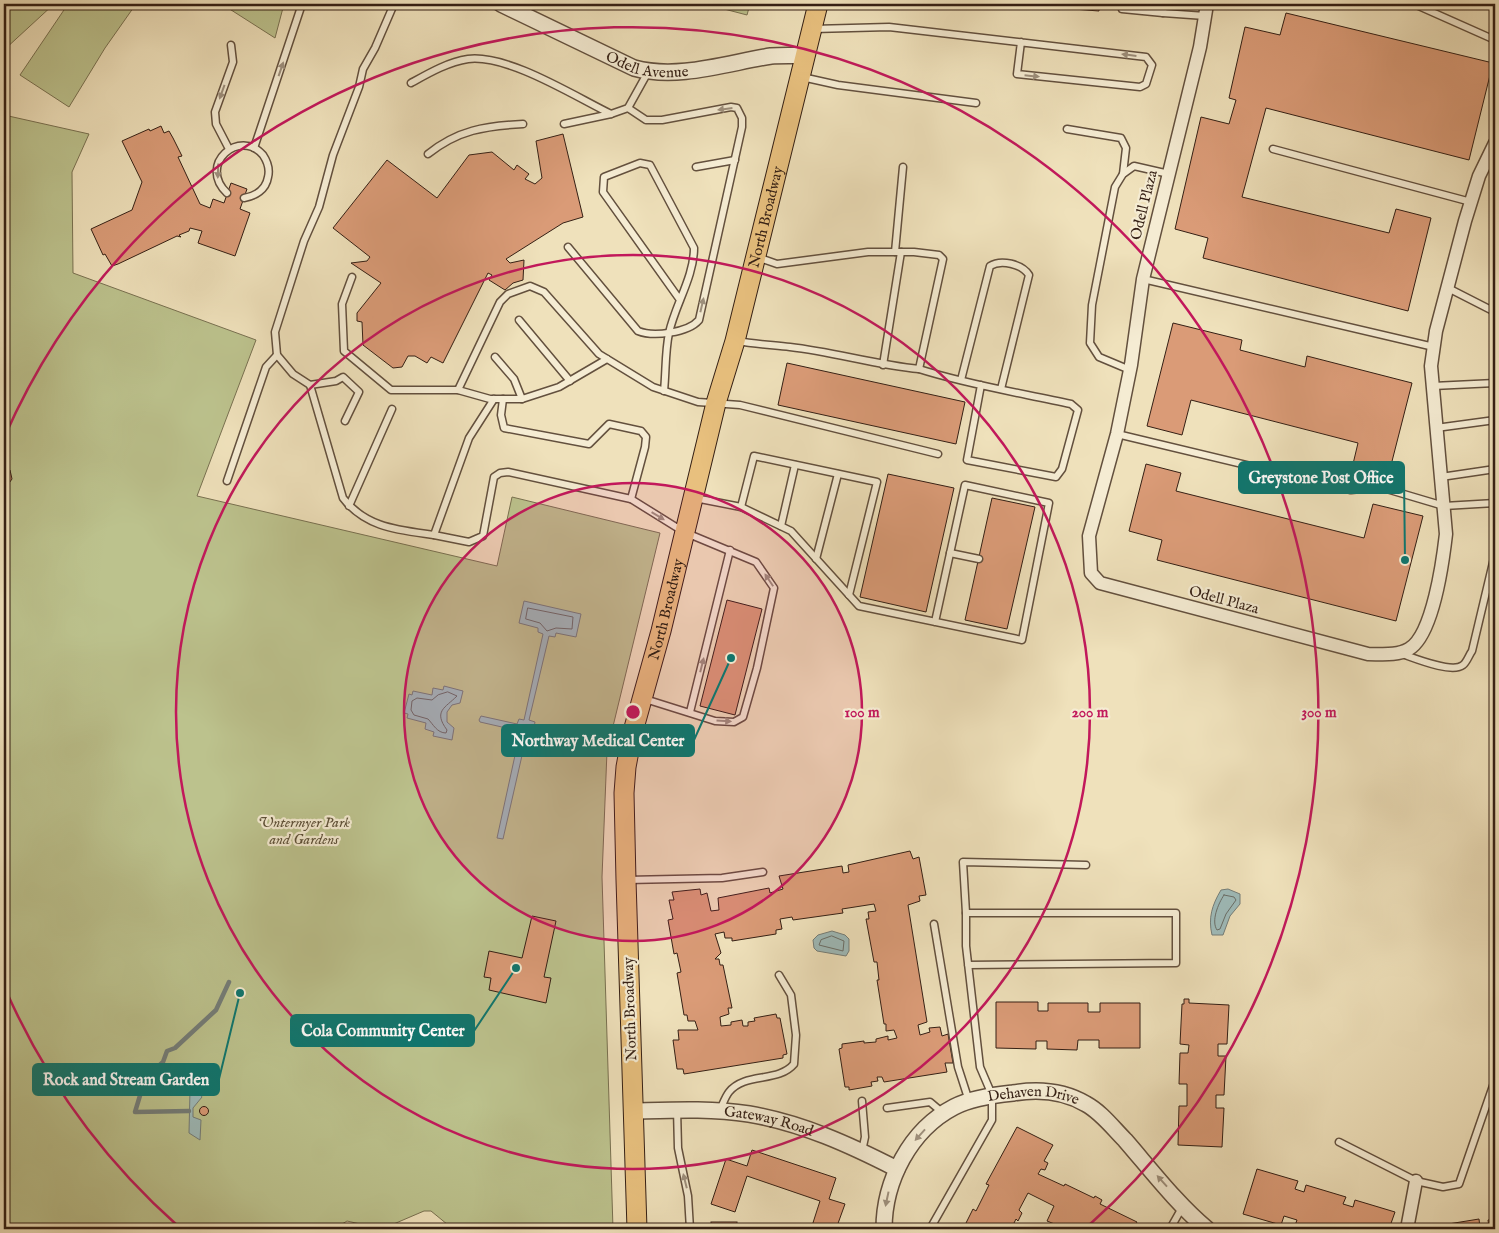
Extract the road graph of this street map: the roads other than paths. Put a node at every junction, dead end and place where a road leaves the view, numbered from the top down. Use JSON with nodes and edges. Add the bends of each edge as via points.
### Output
{"nodes":[{"id":1,"x":302,"y":4,"type":"edge"},
{"id":2,"x":394,"y":4,"type":"edge"},
{"id":3,"x":501,"y":4,"type":"edge"},
{"id":4,"x":818,"y":4,"type":"edge"},
{"id":5,"x":1122,"y":4,"type":"edge"},
{"id":6,"x":1164,"y":4,"type":"edge"},
{"id":7,"x":1414,"y":4,"type":"edge"},
{"id":8,"x":1206,"y":10,"type":"edge"},
{"id":9,"x":1163,"y":13,"type":"junction"},
{"id":10,"x":812,"y":29,"type":"junction"},
{"id":11,"x":1495,"y":40,"type":"edge"},
{"id":12,"x":1021,"y":42,"type":"junction"},
{"id":13,"x":231,"y":45,"type":"dead end"},
{"id":14,"x":806,"y":56,"type":"junction"},
{"id":15,"x":648,"y":72,"type":"junction"},
{"id":16,"x":801,"y":77,"type":"junction"},
{"id":17,"x":411,"y":83,"type":"dead end"},
{"id":18,"x":976,"y":104,"type":"dead end"},
{"id":19,"x":628,"y":108,"type":"junction"},
{"id":20,"x":611,"y":114,"type":"junction"},
{"id":21,"x":523,"y":124,"type":"dead end"},
{"id":22,"x":564,"y":124,"type":"dead end"},
{"id":23,"x":1067,"y":129,"type":"dead end"},
{"id":24,"x":1495,"y":143,"type":"edge"},
{"id":25,"x":254,"y":148,"type":"junction"},
{"id":26,"x":229,"y":150,"type":"junction"},
{"id":27,"x":1273,"y":150,"type":"dead end"},
{"id":28,"x":428,"y":154,"type":"dead end"},
{"id":29,"x":735,"y":160,"type":"junction"},
{"id":30,"x":696,"y":167,"type":"dead end"},
{"id":31,"x":903,"y":167,"type":"dead end"},
{"id":32,"x":1123,"y":174,"type":"junction"},
{"id":33,"x":1169,"y":174,"type":"junction"},
{"id":34,"x":227,"y":193,"type":"dead end"},
{"id":35,"x":244,"y":198,"type":"dead end"},
{"id":36,"x":1471,"y":202,"type":"junction"},
{"id":37,"x":568,"y":247,"type":"dead end"},
{"id":38,"x":898,"y":252,"type":"junction"},
{"id":39,"x":756,"y":256,"type":"junction"},
{"id":40,"x":352,"y":277,"type":"dead end"},
{"id":41,"x":1143,"y":279,"type":"junction"},
{"id":42,"x":1448,"y":288,"type":"junction"},
{"id":43,"x":680,"y":300,"type":"junction"},
{"id":44,"x":1495,"y":312,"type":"edge"},
{"id":45,"x":519,"y":320,"type":"dead end"},
{"id":46,"x":669,"y":333,"type":"junction"},
{"id":47,"x":735,"y":341,"type":"junction"},
{"id":48,"x":1434,"y":348,"type":"junction"},
{"id":49,"x":277,"y":355,"type":"junction"},
{"id":50,"x":495,"y":357,"type":"dead end"},
{"id":51,"x":607,"y":359,"type":"junction"},
{"id":52,"x":883,"y":365,"type":"junction"},
{"id":53,"x":919,"y":369,"type":"junction"},
{"id":54,"x":1130,"y":370,"type":"junction"},
{"id":55,"x":570,"y":380,"type":"junction"},
{"id":56,"x":961,"y":380,"type":"junction"},
{"id":57,"x":1495,"y":383,"type":"edge"},
{"id":58,"x":310,"y":385,"type":"junction"},
{"id":59,"x":981,"y":385,"type":"junction"},
{"id":60,"x":1433,"y":386,"type":"junction"},
{"id":61,"x":1001,"y":389,"type":"junction"},
{"id":62,"x":458,"y":390,"type":"junction"},
{"id":63,"x":664,"y":391,"type":"junction"},
{"id":64,"x":494,"y":399,"type":"junction"},
{"id":65,"x":503,"y":399,"type":"junction"},
{"id":66,"x":522,"y":399,"type":"junction"},
{"id":67,"x":716,"y":403,"type":"junction"},
{"id":68,"x":392,"y":410,"type":"dead end"},
{"id":69,"x":1495,"y":420,"type":"edge"},
{"id":70,"x":345,"y":421,"type":"dead end"},
{"id":71,"x":1436,"y":428,"type":"junction"},
{"id":72,"x":1117,"y":434,"type":"junction"},
{"id":73,"x":938,"y":454,"type":"dead end"},
{"id":74,"x":795,"y":465,"type":"junction"},
{"id":75,"x":1495,"y":469,"type":"edge"},
{"id":76,"x":838,"y":474,"type":"junction"},
{"id":77,"x":1440,"y":476,"type":"junction"},
{"id":78,"x":227,"y":481,"type":"dead end"},
{"id":79,"x":693,"y":497,"type":"junction"},
{"id":80,"x":631,"y":499,"type":"junction"},
{"id":81,"x":1495,"y":503,"type":"edge"},
{"id":82,"x":349,"y":506,"type":"junction"},
{"id":83,"x":1444,"y":506,"type":"junction"},
{"id":84,"x":741,"y":507,"type":"junction"},
{"id":85,"x":781,"y":526,"type":"junction"},
{"id":86,"x":684,"y":532,"type":"junction"},
{"id":87,"x":434,"y":535,"type":"junction"},
{"id":88,"x":730,"y":550,"type":"junction"},
{"id":89,"x":950,"y":553,"type":"junction"},
{"id":90,"x":1495,"y":554,"type":"edge"},
{"id":91,"x":816,"y":558,"type":"junction"},
{"id":92,"x":979,"y":559,"type":"dead end"},
{"id":93,"x":850,"y":595,"type":"junction"},
{"id":94,"x":935,"y":622,"type":"junction"},
{"id":95,"x":1400,"y":653,"type":"junction"},
{"id":96,"x":644,"y":698,"type":"junction"},
{"id":97,"x":690,"y":712,"type":"junction"},
{"id":98,"x":1086,"y":865,"type":"dead end"},
{"id":99,"x":763,"y":872,"type":"dead end"},
{"id":100,"x":626,"y":880,"type":"junction"},
{"id":101,"x":966,"y":913,"type":"junction"},
{"id":102,"x":934,"y":924,"type":"dead end"},
{"id":103,"x":968,"y":965,"type":"junction"},
{"id":104,"x":779,"y":975,"type":"dead end"},
{"id":105,"x":1495,"y":1080,"type":"edge"},
{"id":106,"x":992,"y":1095,"type":"junction"},
{"id":107,"x":862,"y":1101,"type":"dead end"},
{"id":108,"x":969,"y":1102,"type":"junction"},
{"id":109,"x":887,"y":1108,"type":"dead end"},
{"id":110,"x":677,"y":1109,"type":"junction"},
{"id":111,"x":634,"y":1111,"type":"junction"},
{"id":112,"x":720,"y":1111,"type":"junction"},
{"id":113,"x":944,"y":1114,"type":"junction"},
{"id":114,"x":1338,"y":1142,"type":"dead end"},
{"id":115,"x":862,"y":1151,"type":"junction"},
{"id":116,"x":897,"y":1169,"type":"junction"},
{"id":117,"x":1416,"y":1182,"type":"junction"},
{"id":118,"x":1183,"y":1205,"type":"junction"},
{"id":119,"x":638,"y":1229,"type":"edge"},
{"id":120,"x":690,"y":1229,"type":"edge"},
{"id":121,"x":884,"y":1229,"type":"edge"},
{"id":122,"x":930,"y":1229,"type":"edge"},
{"id":123,"x":1170,"y":1229,"type":"edge"},
{"id":124,"x":1207,"y":1229,"type":"edge"},
{"id":125,"x":1407,"y":1229,"type":"edge"}],
"edges":[{"from":25,"to":1,"type":"lane","one_way":true},
{"from":2,"to":49,"type":"lane","via":[[363,69],[304,241],[275,332]]},
{"from":3,"to":15,"type":"street","name":"Odell Avenue"},
{"from":4,"to":10,"type":"main road","name":"North Broadway"},
{"from":5,"to":9,"type":"lane","via":[[1122,9]]},
{"from":6,"to":9,"type":"lane"},
{"from":7,"to":11,"type":"lane"},
{"from":8,"to":9,"type":"lane"},
{"from":8,"to":33,"type":"street","name":"Odell Plaza"},
{"from":10,"to":12,"type":"lane","via":[[889,27]]},
{"from":10,"to":14,"type":"main road","name":"North Broadway"},
{"from":12,"to":12,"type":"lane","one_way":true,"via":[[1017,74],[1140,87],[1146,84],[1152,65],[1146,57]]},
{"from":13,"to":26,"type":"lane","one_way":true,"via":[[233,62],[215,112],[216,124]]},
{"from":14,"to":15,"type":"street","name":"Odell Avenue","via":[[774,56],[670,73]]},
{"from":14,"to":16,"type":"main road","name":"North Broadway"},
{"from":15,"to":19,"type":"lane"},
{"from":16,"to":18,"type":"lane"},
{"from":16,"to":39,"type":"main road","name":"North Broadway"},
{"from":17,"to":20,"type":"lane","via":[[459,61],[493,60],[515,67]]},
{"from":19,"to":20,"type":"lane"},
{"from":29,"to":19,"type":"lane","one_way":true,"via":[[742,127],[737,108],[662,120],[646,120]]},
{"from":20,"to":22,"type":"lane"},
{"from":21,"to":28,"type":"lane","via":[[471,131],[446,140]]},
{"from":23,"to":32,"type":"lane","via":[[1121,138],[1126,148]]},
{"from":24,"to":36,"type":"street"},
{"from":25,"to":26,"type":"lane","via":[[237,146]]},
{"from":25,"to":35,"type":"lane","via":[[266,160],[268,177],[260,192]]},
{"from":26,"to":34,"type":"lane","one_way":true,"via":[[218,162],[216,171],[217,180]]},
{"from":27,"to":36,"type":"lane"},
{"from":29,"to":30,"type":"lane"},
{"from":46,"to":29,"type":"lane","one_way":true,"via":[[696,324],[698,320]]},
{"from":31,"to":38,"type":"lane"},
{"from":32,"to":33,"type":"lane","via":[[1134,166]]},
{"from":32,"to":54,"type":"lane","via":[[1116,187],[1092,305],[1090,343],[1098,357]]},
{"from":33,"to":41,"type":"street","name":"Odell Plaza"},
{"from":36,"to":42,"type":"street"},
{"from":37,"to":46,"type":"lane","via":[[638,331]]},
{"from":38,"to":39,"type":"lane","via":[[868,252],[778,264]]},
{"from":38,"to":52,"type":"lane"},
{"from":38,"to":53,"type":"lane","via":[[939,255],[943,259]]},
{"from":39,"to":47,"type":"main road","name":"North Broadway"},
{"from":40,"to":62,"type":"lane","via":[[342,304],[344,351],[391,390]]},
{"from":41,"to":48,"type":"lane"},
{"from":41,"to":54,"type":"street","name":"Odell Plaza"},
{"from":42,"to":44,"type":"lane"},
{"from":42,"to":48,"type":"street"},
{"from":43,"to":43,"type":"lane","via":[[694,248],[650,166],[640,163],[604,177],[604,192]]},
{"from":43,"to":46,"type":"lane"},
{"from":45,"to":55,"type":"lane"},
{"from":46,"to":63,"type":"lane"},
{"from":47,"to":52,"type":"lane","via":[[790,347]]},
{"from":47,"to":67,"type":"main road","name":"North Broadway"},
{"from":48,"to":60,"type":"street","via":[[1431,366]]},
{"from":49,"to":58,"type":"lane","via":[[293,374]]},
{"from":49,"to":78,"type":"lane","via":[[266,367]]},
{"from":50,"to":66,"type":"lane","via":[[514,379]]},
{"from":51,"to":55,"type":"lane"},
{"from":51,"to":62,"type":"lane","via":[[544,292],[530,286],[508,294],[500,302]]},
{"from":51,"to":63,"type":"lane"},
{"from":52,"to":53,"type":"lane"},
{"from":53,"to":56,"type":"lane"},
{"from":54,"to":72,"type":"street","name":"Odell Plaza"},
{"from":55,"to":66,"type":"lane"},
{"from":56,"to":59,"type":"lane"},
{"from":56,"to":61,"type":"lane","via":[[990,266],[1005,263],[1020,267],[1029,275]]},
{"from":57,"to":60,"type":"lane"},
{"from":58,"to":70,"type":"lane","via":[[343,377],[359,392]]},
{"from":58,"to":82,"type":"lane","via":[[343,498]]},
{"from":59,"to":61,"type":"lane"},
{"from":59,"to":61,"type":"lane","via":[[967,460],[1056,477],[1062,469],[1078,410],[1071,404]]},
{"from":60,"to":71,"type":"street"},
{"from":62,"to":64,"type":"lane"},
{"from":63,"to":67,"type":"lane","via":[[698,402]]},
{"from":64,"to":65,"type":"lane"},
{"from":64,"to":87,"type":"lane","via":[[469,438]]},
{"from":65,"to":66,"type":"lane"},
{"from":65,"to":80,"type":"lane","via":[[501,415],[504,428],[589,444],[609,424],[641,431],[646,437],[645,447]]},
{"from":67,"to":73,"type":"lane","via":[[740,405]]},
{"from":67,"to":79,"type":"main road","name":"North Broadway"},
{"from":68,"to":82,"type":"lane"},
{"from":69,"to":71,"type":"lane"},
{"from":71,"to":77,"type":"street"},
{"from":72,"to":83,"type":"lane","via":[[1351,490],[1380,487]]},
{"from":72,"to":95,"type":"street","name":"Odell Plaza","via":[[1090,536],[1091,573],[1100,583],[1368,654]]},
{"from":74,"to":76,"type":"lane"},
{"from":74,"to":84,"type":"lane","via":[[754,456]]},
{"from":74,"to":85,"type":"lane"},
{"from":75,"to":77,"type":"lane"},
{"from":76,"to":91,"type":"lane"},
{"from":76,"to":93,"type":"lane","via":[[877,482]]},
{"from":77,"to":83,"type":"street"},
{"from":79,"to":84,"type":"lane"},
{"from":79,"to":86,"type":"main road","name":"North Broadway"},
{"from":80,"to":86,"type":"lane","one_way":true},
{"from":80,"to":87,"type":"lane","via":[[508,472],[500,473],[494,477],[483,536],[469,542]]},
{"from":81,"to":83,"type":"lane"},
{"from":82,"to":87,"type":"lane","via":[[364,519],[385,528]]},
{"from":83,"to":95,"type":"street","via":[[1444,552],[1427,622],[1412,648]]},
{"from":84,"to":85,"type":"lane"},
{"from":85,"to":91,"type":"lane","via":[[791,531]]},
{"from":86,"to":88,"type":"lane"},
{"from":86,"to":96,"type":"main road","name":"North Broadway"},
{"from":97,"to":88,"type":"lane","one_way":true},
{"from":97,"to":88,"type":"lane","one_way":true,"via":[[715,721],[734,722],[746,711],[774,588],[756,562]]},
{"from":89,"to":92,"type":"lane"},
{"from":89,"to":94,"type":"lane"},
{"from":89,"to":94,"type":"lane","via":[[965,485],[1049,503],[1022,640]]},
{"from":90,"to":95,"type":"lane","via":[[1472,651],[1463,665],[1455,668],[1427,663]]},
{"from":91,"to":93,"type":"lane"},
{"from":93,"to":94,"type":"lane","via":[[859,606]]},
{"from":96,"to":97,"type":"lane"},
{"from":96,"to":100,"type":"main road","name":"North Broadway","via":[[626,767]]},
{"from":98,"to":101,"type":"lane","via":[[963,862]]},
{"from":99,"to":100,"type":"lane","via":[[722,878]]},
{"from":100,"to":111,"type":"main road","name":"North Broadway"},
{"from":101,"to":103,"type":"lane"},
{"from":101,"to":103,"type":"lane","via":[[1176,913],[1176,963]]},
{"from":102,"to":108,"type":"lane","via":[[958,1067]]},
{"from":103,"to":106,"type":"lane","via":[[980,1068]]},
{"from":104,"to":112,"type":"lane","via":[[791,995],[796,1035],[794,1064],[785,1072],[732,1088]]},
{"from":105,"to":117,"type":"lane","via":[[1459,1184],[1443,1187]]},
{"from":106,"to":108,"type":"street","name":"Dehaven Drive"},
{"from":118,"to":106,"type":"street","name":"Dehaven Drive","one_way":true,"via":[[1107,1120],[1087,1104],[1065,1095],[1034,1090]]},
{"from":106,"to":122,"type":"lane","via":[[992,1120]]},
{"from":107,"to":115,"type":"lane","via":[[865,1130]]},
{"from":108,"to":113,"type":"street","name":"Dehaven Drive"},
{"from":109,"to":113,"type":"lane","via":[[930,1102]]},
{"from":110,"to":111,"type":"street","name":"Gateway Road"},
{"from":110,"to":112,"type":"street","name":"Gateway Road"},
{"from":120,"to":110,"type":"lane","one_way":true,"via":[[688,1196],[678,1148]]},
{"from":111,"to":119,"type":"main road","name":"North Broadway"},
{"from":112,"to":115,"type":"street","name":"Gateway Road","via":[[780,1120]]},
{"from":113,"to":116,"type":"street","name":"Dehaven Drive","one_way":true,"via":[[911,1145]]},
{"from":114,"to":117,"type":"lane"},
{"from":115,"to":116,"type":"street","name":"Gateway Road"},
{"from":116,"to":121,"type":"street","name":"Dehaven Drive","one_way":true,"via":[[887,1196]]},
{"from":117,"to":125,"type":"street"},
{"from":118,"to":123,"type":"lane"},
{"from":118,"to":124,"type":"street","name":"Dehaven Drive"}]}
